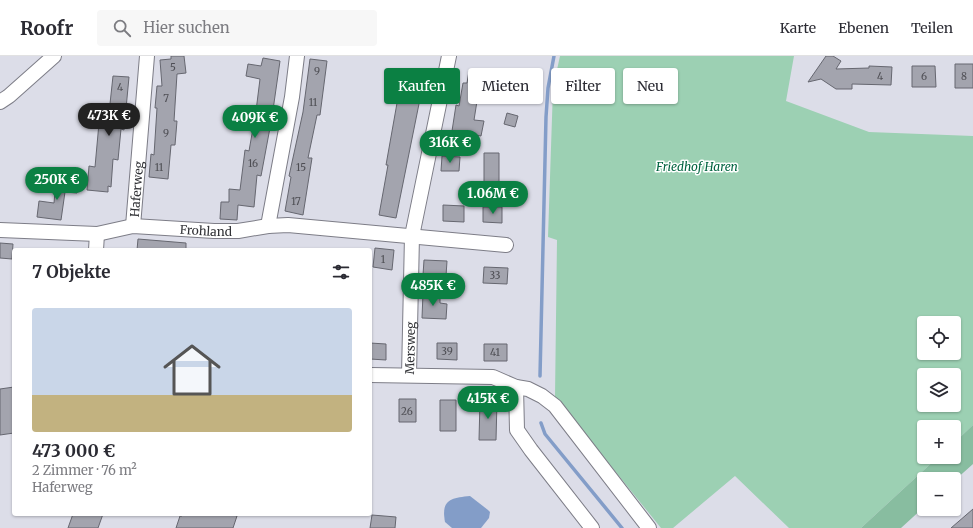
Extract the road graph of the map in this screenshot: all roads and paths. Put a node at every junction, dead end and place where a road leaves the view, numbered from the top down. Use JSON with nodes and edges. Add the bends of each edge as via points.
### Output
{"nodes":[{"id":1,"x":54,"y":56,"type":"edge"},
{"id":2,"x":147,"y":56,"type":"edge"},
{"id":3,"x":297,"y":56,"type":"edge"},
{"id":4,"x":449,"y":56,"type":"edge"},
{"id":5,"x":0,"y":102,"type":"edge"},
{"id":6,"x":134,"y":226,"type":"junction"},
{"id":7,"x":268,"y":226,"type":"junction"},
{"id":8,"x":0,"y":230,"type":"edge"},
{"id":9,"x":97,"y":234,"type":"junction"},
{"id":10,"x":412,"y":236,"type":"junction"},
{"id":11,"x":506,"y":245,"type":"dead end"},
{"id":12,"x":96,"y":248,"type":"edge"},
{"id":13,"x":372,"y":375,"type":"edge"},
{"id":14,"x":409,"y":376,"type":"junction"},
{"id":15,"x":516,"y":386,"type":"junction"},
{"id":16,"x":592,"y":528,"type":"edge"},
{"id":17,"x":649,"y":528,"type":"edge"}],
"edges":[{"from":1,"to":5,"type":"street"},
{"from":2,"to":6,"type":"street","name":"Haferweg"},
{"from":3,"to":7,"type":"street"},
{"from":4,"to":10,"type":"street","name":"Mersweg"},
{"from":6,"to":7,"type":"street","name":"Frohland","via":[[214,231],[238,231]]},
{"from":6,"to":9,"type":"street","name":"Frohland"},
{"from":7,"to":10,"type":"street","name":"Frohland","via":[[288,225]]},
{"from":8,"to":9,"type":"street","name":"Frohland"},
{"from":9,"to":12,"type":"street"},
{"from":10,"to":11,"type":"street"},
{"from":10,"to":14,"type":"street","name":"Mersweg"},
{"from":13,"to":14,"type":"street"},
{"from":14,"to":15,"type":"street","name":"Mersweg","via":[[494,376]]},
{"from":15,"to":16,"type":"street","via":[[517,430]]},
{"from":15,"to":17,"type":"street","name":"Mersweg","via":[[542,396],[555,406]]}]}
